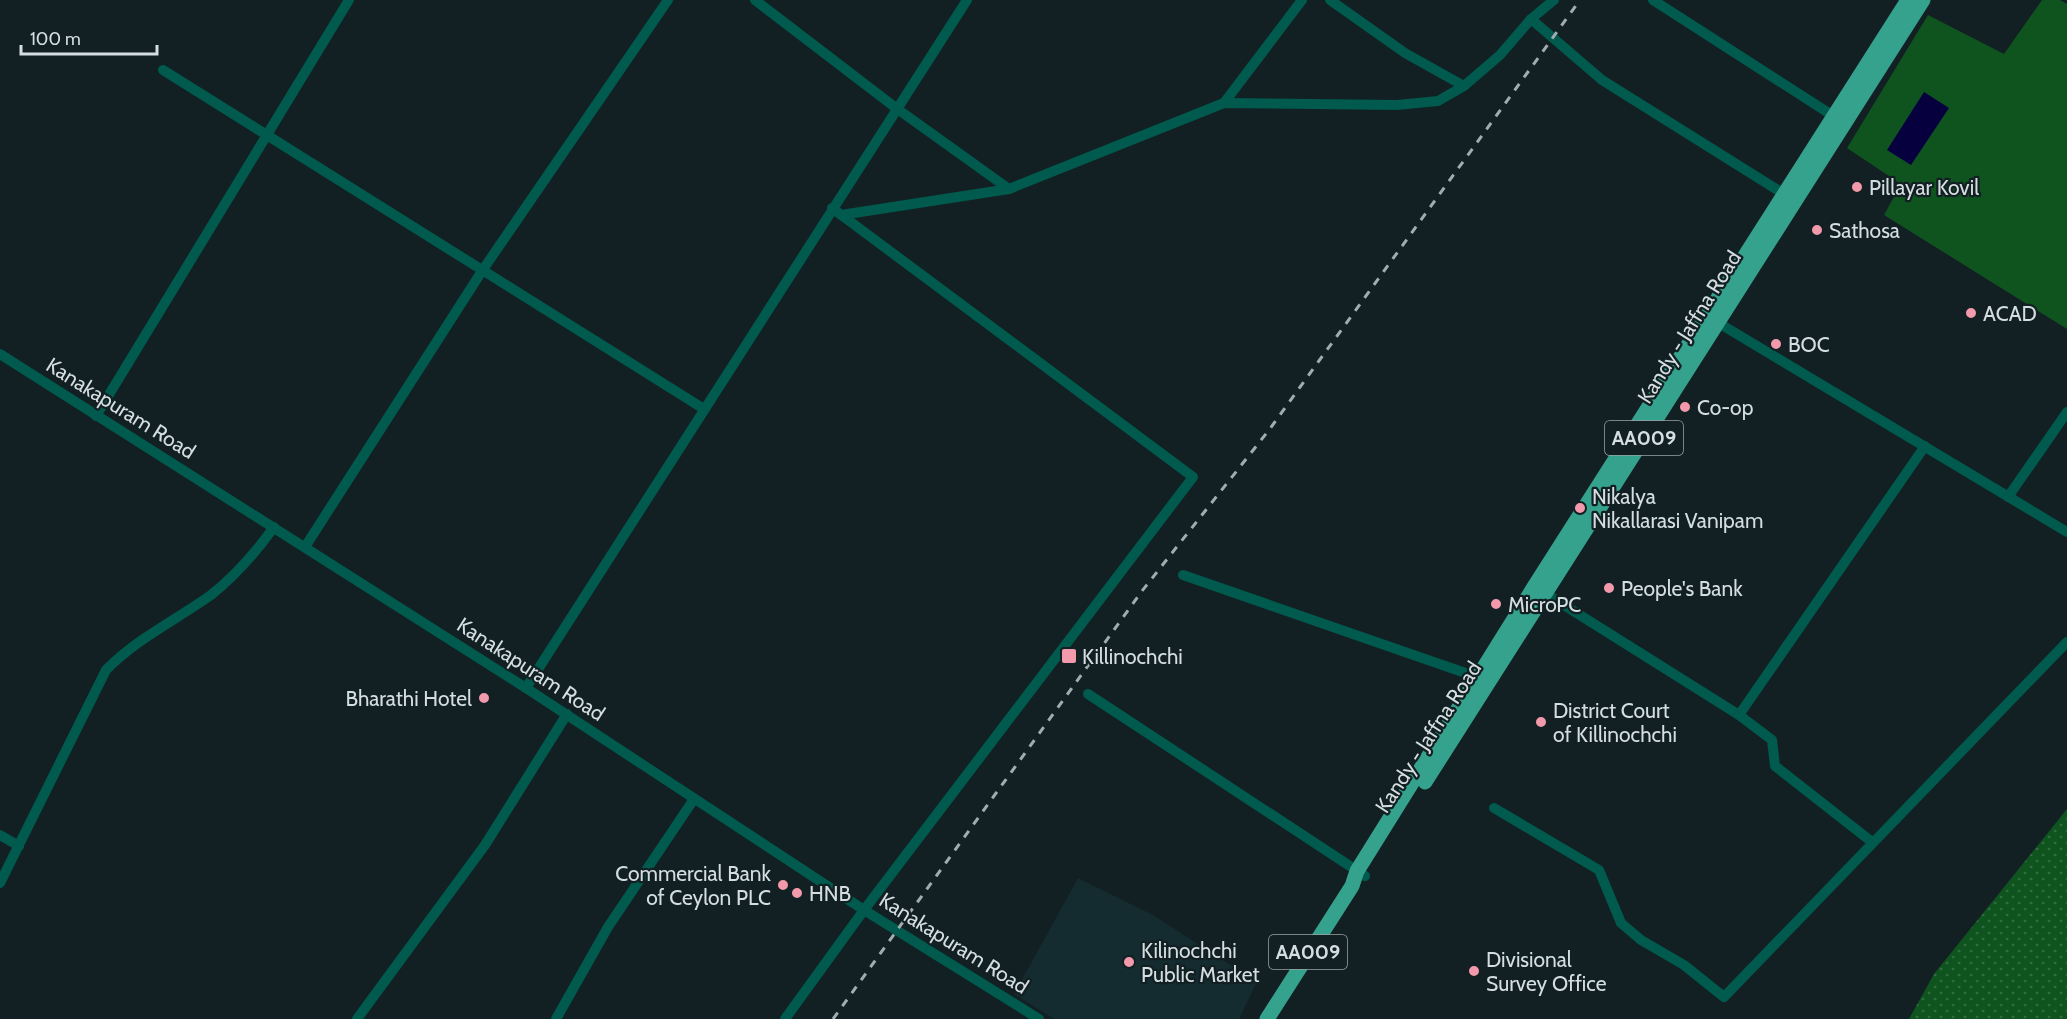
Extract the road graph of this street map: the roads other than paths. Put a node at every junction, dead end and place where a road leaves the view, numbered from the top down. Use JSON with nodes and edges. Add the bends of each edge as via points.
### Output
{"nodes":[{"id":1,"x":349,"y":0,"type":"edge"},
{"id":2,"x":668,"y":0,"type":"edge"},
{"id":3,"x":755,"y":0,"type":"edge"},
{"id":4,"x":967,"y":0,"type":"edge"},
{"id":5,"x":1302,"y":0,"type":"edge"},
{"id":6,"x":1330,"y":0,"type":"edge"},
{"id":7,"x":1554,"y":0,"type":"edge"},
{"id":8,"x":1653,"y":0,"type":"edge"},
{"id":9,"x":1908,"y":0,"type":"edge"},
{"id":10,"x":1923,"y":0,"type":"edge"},
{"id":11,"x":1531,"y":19,"type":"junction"},
{"id":12,"x":163,"y":69,"type":"dead end"},
{"id":13,"x":1464,"y":86,"type":"junction"},
{"id":14,"x":1224,"y":103,"type":"junction"},
{"id":15,"x":896,"y":108,"type":"junction"},
{"id":16,"x":1839,"y":119,"type":"junction"},
{"id":17,"x":267,"y":136,"type":"junction"},
{"id":18,"x":1009,"y":189,"type":"junction"},
{"id":19,"x":1784,"y":195,"type":"junction"},
{"id":20,"x":836,"y":212,"type":"junction"},
{"id":21,"x":482,"y":271,"type":"junction"},
{"id":22,"x":1711,"y":319,"type":"junction"},
{"id":23,"x":0,"y":354,"type":"edge"},
{"id":24,"x":704,"y":410,"type":"junction"},
{"id":25,"x":2067,"y":412,"type":"edge"},
{"id":26,"x":96,"y":416,"type":"junction"},
{"id":27,"x":1925,"y":446,"type":"junction"},
{"id":28,"x":2008,"y":497,"type":"junction"},
{"id":29,"x":274,"y":527,"type":"junction"},
{"id":30,"x":2067,"y":532,"type":"edge"},
{"id":31,"x":305,"y":547,"type":"junction"},
{"id":32,"x":1183,"y":575,"type":"dead end"},
{"id":33,"x":1539,"y":590,"type":"junction"},
{"id":34,"x":2067,"y":642,"type":"edge"},
{"id":35,"x":1477,"y":677,"type":"junction"},
{"id":36,"x":526,"y":688,"type":"junction"},
{"id":37,"x":1088,"y":694,"type":"dead end"},
{"id":38,"x":567,"y":714,"type":"junction"},
{"id":39,"x":1739,"y":715,"type":"junction"},
{"id":40,"x":694,"y":799,"type":"junction"},
{"id":41,"x":1494,"y":808,"type":"dead end"},
{"id":42,"x":0,"y":835,"type":"edge"},
{"id":43,"x":1872,"y":842,"type":"junction"},
{"id":44,"x":20,"y":846,"type":"junction"},
{"id":45,"x":1361,"y":873,"type":"junction"},
{"id":46,"x":0,"y":884,"type":"edge"},
{"id":47,"x":864,"y":910,"type":"junction"},
{"id":48,"x":357,"y":1019,"type":"edge"},
{"id":49,"x":556,"y":1019,"type":"edge"},
{"id":50,"x":785,"y":1019,"type":"edge"},
{"id":51,"x":1039,"y":1019,"type":"edge"},
{"id":52,"x":1267,"y":1019,"type":"edge"}],
"edges":[{"from":1,"to":17,"type":"street"},
{"from":2,"to":21,"type":"street"},
{"from":3,"to":15,"type":"street"},
{"from":4,"to":15,"type":"street"},
{"from":5,"to":14,"type":"street"},
{"from":6,"to":13,"type":"street","via":[[1405,53]]},
{"from":7,"to":11,"type":"street"},
{"from":8,"to":16,"type":"street"},
{"from":9,"to":16,"type":"highway","name":"Kandy - Jaffna Road","number":"AA009"},
{"from":10,"to":16,"type":"highway","name":"Kandy - Jaffna Road","number":"AA009"},
{"from":11,"to":13,"type":"street","via":[[1500,55]]},
{"from":11,"to":19,"type":"street","via":[[1602,80]]},
{"from":12,"to":17,"type":"street"},
{"from":13,"to":14,"type":"street","via":[[1438,101],[1397,105]]},
{"from":14,"to":18,"type":"street"},
{"from":15,"to":18,"type":"street"},
{"from":15,"to":20,"type":"street"},
{"from":16,"to":19,"type":"highway","name":"Kandy - Jaffna Road","number":"AA009"},
{"from":16,"to":22,"type":"highway","name":"Kandy - Jaffna Road","number":"AA009"},
{"from":17,"to":21,"type":"street"},
{"from":17,"to":26,"type":"street"},
{"from":18,"to":20,"type":"street"},
{"from":19,"to":22,"type":"highway","name":"Kandy - Jaffna Road","number":"AA009"},
{"from":20,"to":24,"type":"street"},
{"from":20,"to":47,"type":"street","via":[[1193,477]]},
{"from":21,"to":24,"type":"street"},
{"from":21,"to":31,"type":"street"},
{"from":22,"to":27,"type":"street"},
{"from":22,"to":33,"type":"highway","name":"Kandy - Jaffna Road","number":"AA009"},
{"from":23,"to":26,"type":"street","name":"Kanakapuram Road"},
{"from":24,"to":36,"type":"street"},
{"from":25,"to":28,"type":"street"},
{"from":26,"to":29,"type":"street","name":"Kanakapuram Road"},
{"from":27,"to":28,"type":"street"},
{"from":27,"to":39,"type":"street"},
{"from":28,"to":30,"type":"street"},
{"from":29,"to":31,"type":"street","name":"Kanakapuram Road"},
{"from":29,"to":44,"type":"street","via":[[254,555],[212,594],[123,653],[106,670]]},
{"from":31,"to":36,"type":"street","name":"Kanakapuram Road"},
{"from":32,"to":35,"type":"street"},
{"from":33,"to":35,"type":"highway","name":"Kandy - Jaffna Road","number":"AA009"},
{"from":33,"to":39,"type":"street"},
{"from":33,"to":45,"type":"highway","name":"Kandy - Jaffna Road","number":"AA009"},
{"from":34,"to":43,"type":"street"},
{"from":35,"to":45,"type":"highway","name":"Kandy - Jaffna Road","number":"AA009"},
{"from":36,"to":38,"type":"street","name":"Kanakapuram Road"},
{"from":37,"to":45,"type":"street"},
{"from":38,"to":40,"type":"street","name":"Kanakapuram Road"},
{"from":38,"to":48,"type":"street","via":[[485,845]]},
{"from":39,"to":43,"type":"street","via":[[1772,740],[1776,766]]},
{"from":40,"to":47,"type":"street","name":"Kanakapuram Road"},
{"from":40,"to":49,"type":"street","via":[[608,927]]},
{"from":41,"to":43,"type":"street","via":[[1599,870],[1621,923],[1724,997]]},
{"from":42,"to":44,"type":"street"},
{"from":44,"to":46,"type":"street"},
{"from":45,"to":52,"type":"highway","name":"Kandy - Jaffna Road","number":"AA009"},
{"from":47,"to":50,"type":"street"},
{"from":47,"to":51,"type":"street","name":"Kanakapuram Road"}]}
